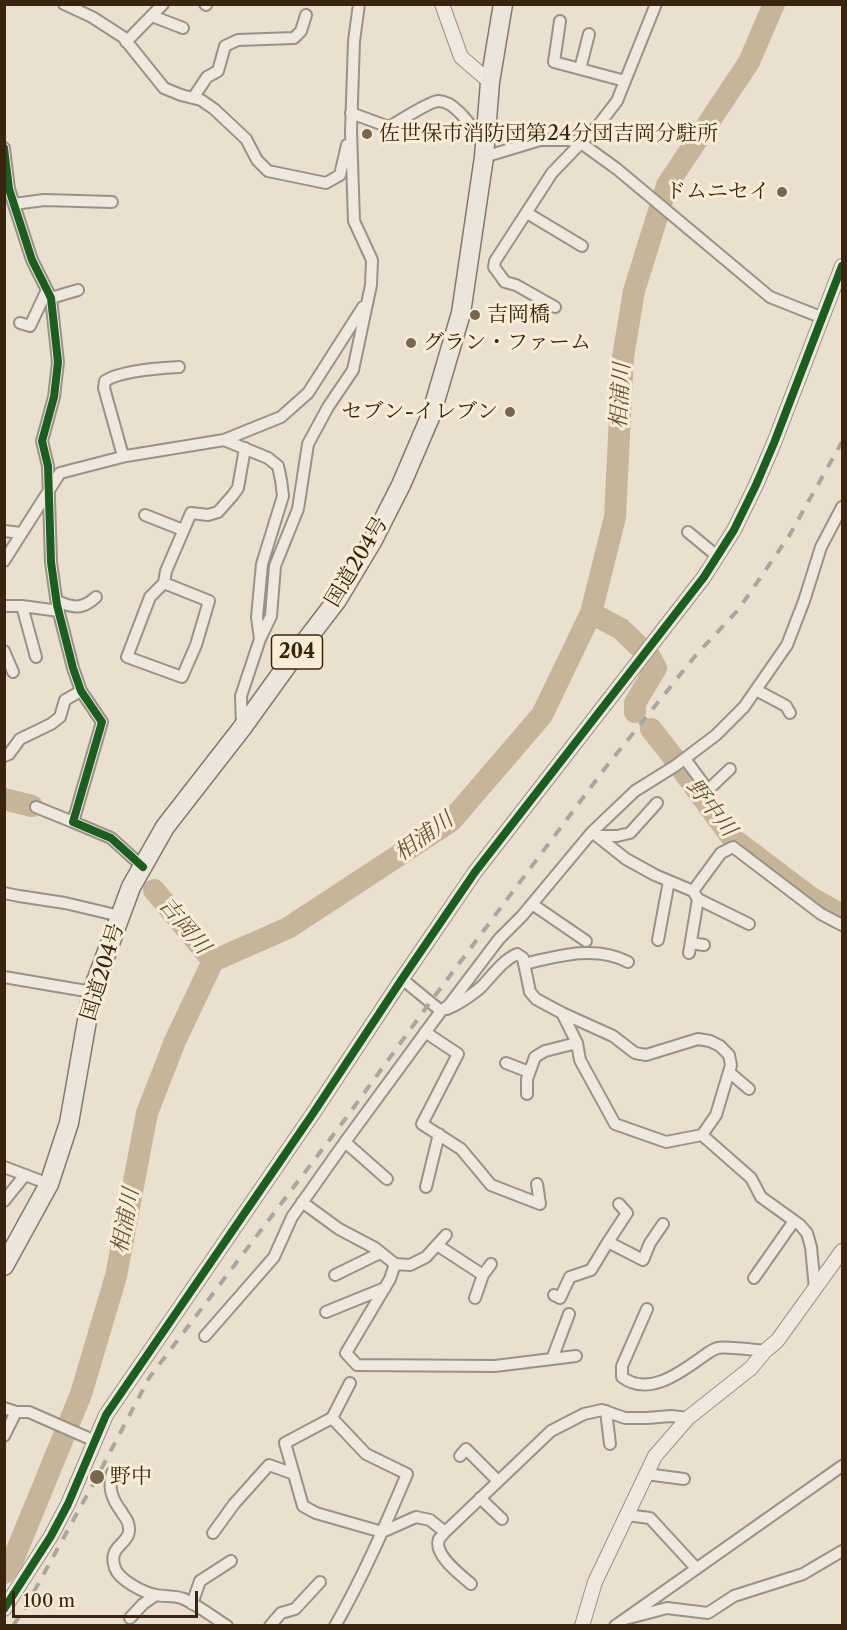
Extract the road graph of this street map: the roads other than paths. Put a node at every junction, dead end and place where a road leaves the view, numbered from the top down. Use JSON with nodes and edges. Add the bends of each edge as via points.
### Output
{"nodes":[{"id":1,"x":64,"y":4,"type":"edge"},
{"id":2,"x":163,"y":4,"type":"edge"},
{"id":3,"x":359,"y":4,"type":"edge"},
{"id":4,"x":503,"y":4,"type":"edge"},
{"id":5,"x":656,"y":4,"type":"edge"},
{"id":6,"x":443,"y":5,"type":"edge"},
{"id":7,"x":306,"y":15,"type":"dead end"},
{"id":8,"x":152,"y":16,"type":"junction"},
{"id":9,"x":560,"y":21,"type":"dead end"},
{"id":10,"x":183,"y":27,"type":"dead end"},
{"id":11,"x":589,"y":34,"type":"dead end"},
{"id":12,"x":126,"y":42,"type":"junction"},
{"id":13,"x":580,"y":69,"type":"junction"},
{"id":14,"x":625,"y":81,"type":"junction"},
{"id":15,"x":490,"y":82,"type":"junction"},
{"id":16,"x":193,"y":98,"type":"junction"},
{"id":17,"x":351,"y":113,"type":"junction"},
{"id":18,"x":351,"y":131,"type":"junction"},
{"id":19,"x":581,"y":143,"type":"junction"},
{"id":20,"x":4,"y":148,"type":"edge"},
{"id":21,"x":484,"y":151,"type":"junction"},
{"id":22,"x":112,"y":202,"type":"dead end"},
{"id":23,"x":14,"y":204,"type":"junction"},
{"id":24,"x":527,"y":213,"type":"junction"},
{"id":25,"x":582,"y":246,"type":"dead end"},
{"id":26,"x":843,"y":266,"type":"edge"},
{"id":27,"x":78,"y":290,"type":"dead end"},
{"id":28,"x":49,"y":294,"type":"junction"},
{"id":29,"x":367,"y":302,"type":"junction"},
{"id":30,"x":555,"y":307,"type":"dead end"},
{"id":31,"x":823,"y":318,"type":"junction"},
{"id":32,"x":20,"y":323,"type":"dead end"},
{"id":33,"x":180,"y":367,"type":"dead end"},
{"id":34,"x":224,"y":440,"type":"junction"},
{"id":35,"x":244,"y":448,"type":"junction"},
{"id":36,"x":123,"y":456,"type":"junction"},
{"id":37,"x":49,"y":488,"type":"junction"},
{"id":38,"x":843,"y":507,"type":"edge"},
{"id":39,"x":145,"y":515,"type":"dead end"},
{"id":40,"x":183,"y":530,"type":"junction"},
{"id":41,"x":4,"y":531,"type":"edge"},
{"id":42,"x":688,"y":532,"type":"dead end"},
{"id":43,"x":21,"y":533,"type":"junction"},
{"id":44,"x":717,"y":556,"type":"junction"},
{"id":45,"x":4,"y":561,"type":"edge"},
{"id":46,"x":164,"y":583,"type":"junction"},
{"id":47,"x":96,"y":597,"type":"dead end"},
{"id":48,"x":4,"y":606,"type":"edge"},
{"id":49,"x":22,"y":606,"type":"junction"},
{"id":50,"x":58,"y":606,"type":"junction"},
{"id":51,"x":261,"y":639,"type":"junction"},
{"id":52,"x":37,"y":650,"type":"dead end"},
{"id":53,"x":4,"y":651,"type":"edge"},
{"id":54,"x":13,"y":672,"type":"dead end"},
{"id":55,"x":756,"y":690,"type":"junction"},
{"id":56,"x":81,"y":691,"type":"junction"},
{"id":57,"x":790,"y":713,"type":"dead end"},
{"id":58,"x":242,"y":728,"type":"junction"},
{"id":59,"x":4,"y":756,"type":"edge"},
{"id":60,"x":685,"y":759,"type":"junction"},
{"id":61,"x":730,"y":769,"type":"dead end"},
{"id":62,"x":657,"y":802,"type":"dead end"},
{"id":63,"x":36,"y":807,"type":"dead end"},
{"id":64,"x":74,"y":822,"type":"junction"},
{"id":65,"x":595,"y":834,"type":"junction"},
{"id":66,"x":143,"y":867,"type":"junction"},
{"id":67,"x":669,"y":881,"type":"junction"},
{"id":68,"x":4,"y":893,"type":"edge"},
{"id":69,"x":695,"y":895,"type":"junction"},
{"id":70,"x":532,"y":903,"type":"junction"},
{"id":71,"x":120,"y":916,"type":"junction"},
{"id":72,"x":749,"y":924,"type":"dead end"},
{"id":73,"x":843,"y":924,"type":"edge"},
{"id":74,"x":658,"y":940,"type":"dead end"},
{"id":75,"x":586,"y":941,"type":"dead end"},
{"id":76,"x":704,"y":945,"type":"dead end"},
{"id":77,"x":628,"y":962,"type":"dead end"},
{"id":78,"x":524,"y":964,"type":"junction"},
{"id":79,"x":6,"y":978,"type":"edge"},
{"id":80,"x":402,"y":979,"type":"junction"},
{"id":81,"x":4,"y":989,"type":"edge"},
{"id":82,"x":92,"y":992,"type":"junction"},
{"id":83,"x":441,"y":1011,"type":"junction"},
{"id":84,"x":562,"y":1013,"type":"junction"},
{"id":85,"x":425,"y":1032,"type":"junction"},
{"id":86,"x":577,"y":1043,"type":"junction"},
{"id":87,"x":506,"y":1063,"type":"dead end"},
{"id":88,"x":529,"y":1072,"type":"junction"},
{"id":89,"x":729,"y":1072,"type":"junction"},
{"id":90,"x":749,"y":1089,"type":"dead end"},
{"id":91,"x":527,"y":1094,"type":"dead end"},
{"id":92,"x":439,"y":1134,"type":"junction"},
{"id":93,"x":702,"y":1135,"type":"junction"},
{"id":94,"x":345,"y":1142,"type":"junction"},
{"id":95,"x":4,"y":1167,"type":"edge"},
{"id":96,"x":25,"y":1175,"type":"junction"},
{"id":97,"x":387,"y":1179,"type":"dead end"},
{"id":98,"x":49,"y":1184,"type":"junction"},
{"id":99,"x":537,"y":1184,"type":"dead end"},
{"id":100,"x":426,"y":1187,"type":"dead end"},
{"id":101,"x":4,"y":1201,"type":"edge"},
{"id":102,"x":302,"y":1202,"type":"junction"},
{"id":103,"x":619,"y":1204,"type":"dead end"},
{"id":104,"x":794,"y":1221,"type":"junction"},
{"id":105,"x":663,"y":1224,"type":"dead end"},
{"id":106,"x":446,"y":1235,"type":"dead end"},
{"id":107,"x":608,"y":1242,"type":"junction"},
{"id":108,"x":437,"y":1245,"type":"junction"},
{"id":109,"x":843,"y":1251,"type":"edge"},
{"id":110,"x":380,"y":1253,"type":"junction"},
{"id":111,"x":768,"y":1258,"type":"junction"},
{"id":112,"x":394,"y":1264,"type":"junction"},
{"id":113,"x":491,"y":1264,"type":"dead end"},
{"id":114,"x":778,"y":1264,"type":"dead end"},
{"id":115,"x":4,"y":1266,"type":"edge"},
{"id":116,"x":566,"y":1266,"type":"dead end"},
{"id":117,"x":577,"y":1274,"type":"junction"},
{"id":118,"x":335,"y":1275,"type":"dead end"},
{"id":119,"x":483,"y":1275,"type":"junction"},
{"id":120,"x":754,"y":1278,"type":"dead end"},
{"id":121,"x":385,"y":1288,"type":"junction"},
{"id":122,"x":815,"y":1289,"type":"junction"},
{"id":123,"x":554,"y":1295,"type":"dead end"},
{"id":124,"x":475,"y":1298,"type":"dead end"},
{"id":125,"x":647,"y":1309,"type":"dead end"},
{"id":126,"x":326,"y":1312,"type":"dead end"},
{"id":127,"x":569,"y":1314,"type":"dead end"},
{"id":128,"x":205,"y":1336,"type":"dead end"},
{"id":129,"x":765,"y":1351,"type":"junction"},
{"id":130,"x":576,"y":1356,"type":"dead end"},
{"id":131,"x":552,"y":1359,"type":"junction"},
{"id":132,"x":350,"y":1383,"type":"dead end"},
{"id":133,"x":4,"y":1407,"type":"edge"},
{"id":134,"x":606,"y":1411,"type":"junction"},
{"id":135,"x":16,"y":1412,"type":"junction"},
{"id":136,"x":332,"y":1418,"type":"junction"},
{"id":137,"x":688,"y":1418,"type":"junction"},
{"id":138,"x":4,"y":1436,"type":"edge"},
{"id":139,"x":95,"y":1441,"type":"junction"},
{"id":140,"x":610,"y":1444,"type":"dead end"},
{"id":141,"x":459,"y":1456,"type":"dead end"},
{"id":142,"x":843,"y":1466,"type":"edge"},
{"id":143,"x":112,"y":1473,"type":"dead end"},
{"id":144,"x":294,"y":1474,"type":"junction"},
{"id":145,"x":646,"y":1474,"type":"junction"},
{"id":146,"x":684,"y":1479,"type":"dead end"},
{"id":147,"x":498,"y":1481,"type":"junction"},
{"id":148,"x":480,"y":1498,"type":"junction"},
{"id":149,"x":626,"y":1515,"type":"junction"},
{"id":150,"x":502,"y":1520,"type":"dead end"},
{"id":151,"x":382,"y":1532,"type":"junction"},
{"id":152,"x":445,"y":1532,"type":"junction"},
{"id":153,"x":213,"y":1533,"type":"dead end"},
{"id":154,"x":843,"y":1551,"type":"edge"},
{"id":155,"x":231,"y":1561,"type":"dead end"},
{"id":156,"x":696,"y":1568,"type":"junction"},
{"id":157,"x":320,"y":1581,"type":"dead end"},
{"id":158,"x":471,"y":1584,"type":"dead end"},
{"id":159,"x":156,"y":1595,"type":"junction"},
{"id":160,"x":192,"y":1604,"type":"junction"},
{"id":161,"x":4,"y":1609,"type":"edge"},
{"id":162,"x":129,"y":1618,"type":"dead end"},
{"id":163,"x":212,"y":1622,"type":"edge"},
{"id":164,"x":619,"y":1623,"type":"edge"},
{"id":165,"x":227,"y":1626,"type":"edge"},
{"id":166,"x":270,"y":1626,"type":"edge"},
{"id":167,"x":335,"y":1626,"type":"edge"},
{"id":168,"x":582,"y":1626,"type":"edge"}],
"edges":[{"from":1,"to":12,"type":"street","via":[[92,17]]},
{"from":2,"to":8,"type":"street"},
{"from":3,"to":17,"type":"street"},
{"from":4,"to":15,"type":"highway","name":"国道204号","number":"204"},
{"from":5,"to":14,"type":"street"},
{"from":6,"to":15,"type":"street","via":[[461,57]]},
{"from":7,"to":16,"type":"street","via":[[294,38],[238,40],[225,46],[218,71],[207,77]]},
{"from":8,"to":10,"type":"street"},
{"from":8,"to":12,"type":"street"},
{"from":9,"to":13,"type":"street","via":[[554,62]]},
{"from":11,"to":13,"type":"street"},
{"from":12,"to":16,"type":"street","via":[[164,88]]},
{"from":13,"to":14,"type":"street"},
{"from":14,"to":19,"type":"street","via":[[617,101]]},
{"from":15,"to":21,"type":"highway","name":"国道204号","number":"204"},
{"from":16,"to":18,"type":"street","via":[[214,109],[246,139],[268,171],[326,183],[340,176]]},
{"from":17,"to":18,"type":"street"},
{"from":17,"to":21,"type":"street","via":[[389,127],[436,101],[446,102],[457,109]]},
{"from":18,"to":29,"type":"street","via":[[354,221],[372,260]]},
{"from":19,"to":21,"type":"street","via":[[540,140]]},
{"from":19,"to":24,"type":"street","via":[[552,173]]},
{"from":19,"to":31,"type":"street","via":[[770,297]]},
{"from":20,"to":23,"type":"street"},
{"from":21,"to":58,"type":"highway","name":"国道204号","number":"204","via":[[461,313],[431,415],[401,485],[337,600]]},
{"from":22,"to":23,"type":"street","via":[[44,200]]},
{"from":23,"to":28,"type":"street","via":[[32,260]]},
{"from":24,"to":25,"type":"street"},
{"from":24,"to":30,"type":"street","via":[[494,267],[505,282]]},
{"from":26,"to":31,"type":"street"},
{"from":27,"to":28,"type":"street"},
{"from":28,"to":32,"type":"street","via":[[30,326]]},
{"from":28,"to":37,"type":"street","via":[[58,362],[54,398],[42,441]]},
{"from":29,"to":34,"type":"street","via":[[308,393],[281,417]]},
{"from":29,"to":51,"type":"street","via":[[353,370],[308,444],[298,509],[275,566],[271,616]]},
{"from":31,"to":44,"type":"street","via":[[756,485]]},
{"from":33,"to":36,"type":"street","via":[[112,376],[105,381]]},
{"from":34,"to":35,"type":"street"},
{"from":34,"to":36,"type":"street"},
{"from":35,"to":40,"type":"street","via":[[238,488],[233,495],[218,512],[191,513]]},
{"from":35,"to":51,"type":"street","via":[[278,466],[283,496],[262,564],[257,617]]},
{"from":36,"to":37,"type":"street","via":[[60,473]]},
{"from":37,"to":43,"type":"street"},
{"from":37,"to":50,"type":"street","via":[[51,562]]},
{"from":38,"to":55,"type":"street","via":[[820,548],[787,645]]},
{"from":39,"to":40,"type":"street"},
{"from":40,"to":46,"type":"street"},
{"from":41,"to":43,"type":"street"},
{"from":42,"to":44,"type":"street"},
{"from":43,"to":45,"type":"street"},
{"from":44,"to":80,"type":"street","via":[[475,872]]},
{"from":46,"to":46,"type":"street","via":[[150,597],[127,657],[182,677],[209,601]]},
{"from":47,"to":50,"type":"street","via":[[79,607]]},
{"from":48,"to":49,"type":"street"},
{"from":49,"to":50,"type":"street"},
{"from":49,"to":52,"type":"street"},
{"from":50,"to":56,"type":"street"},
{"from":51,"to":58,"type":"street","via":[[241,696]]},
{"from":53,"to":54,"type":"street"},
{"from":55,"to":57,"type":"street","via":[[786,706]]},
{"from":55,"to":60,"type":"street","via":[[716,735]]},
{"from":56,"to":59,"type":"street","via":[[65,700],[60,717],[20,740]]},
{"from":56,"to":64,"type":"street","via":[[102,722]]},
{"from":58,"to":66,"type":"highway","name":"国道204号","number":"204","via":[[165,827]]},
{"from":60,"to":61,"type":"street","via":[[708,790]]},
{"from":60,"to":65,"type":"street","via":[[635,791]]},
{"from":62,"to":65,"type":"street","via":[[630,832],[617,836]]},
{"from":63,"to":64,"type":"street"},
{"from":64,"to":66,"type":"street","via":[[111,838]]},
{"from":65,"to":67,"type":"street","via":[[626,859]]},
{"from":65,"to":70,"type":"street"},
{"from":66,"to":71,"type":"highway","name":"国道204号","number":"204"},
{"from":67,"to":69,"type":"street"},
{"from":67,"to":74,"type":"street"},
{"from":68,"to":71,"type":"street"},
{"from":69,"to":72,"type":"street"},
{"from":69,"to":73,"type":"street","via":[[721,853],[733,848],[821,914]]},
{"from":69,"to":76,"type":"street","via":[[690,948]]},
{"from":70,"to":75,"type":"street"},
{"from":70,"to":83,"type":"street"},
{"from":71,"to":82,"type":"highway","name":"国道204号","number":"204"},
{"from":77,"to":78,"type":"street","via":[[595,952]]},
{"from":78,"to":83,"type":"street","via":[[517,954],[509,958],[478,989]]},
{"from":78,"to":84,"type":"street","via":[[530,992]]},
{"from":79,"to":81,"type":"street"},
{"from":79,"to":82,"type":"street"},
{"from":80,"to":83,"type":"street"},
{"from":80,"to":139,"type":"street","via":[[106,1415]]},
{"from":82,"to":98,"type":"highway","name":"国道204号","number":"204","via":[[69,1123]]},
{"from":83,"to":85,"type":"street"},
{"from":84,"to":86,"type":"street"},
{"from":84,"to":89,"type":"street","via":[[646,1055],[698,1039],[710,1041],[729,1055]]},
{"from":85,"to":92,"type":"street","via":[[458,1054],[422,1125]]},
{"from":85,"to":94,"type":"street"},
{"from":86,"to":88,"type":"street","via":[[535,1057]]},
{"from":86,"to":93,"type":"street","via":[[580,1060],[615,1124],[666,1142]]},
{"from":87,"to":88,"type":"street"},
{"from":88,"to":91,"type":"street"},
{"from":89,"to":90,"type":"street"},
{"from":89,"to":93,"type":"street","via":[[716,1115]]},
{"from":92,"to":99,"type":"street","via":[[461,1149],[491,1185],[540,1204]]},
{"from":92,"to":100,"type":"street"},
{"from":93,"to":104,"type":"street","via":[[751,1178],[761,1197]]},
{"from":94,"to":97,"type":"street"},
{"from":94,"to":102,"type":"street"},
{"from":95,"to":96,"type":"street"},
{"from":96,"to":98,"type":"street"},
{"from":96,"to":101,"type":"street"},
{"from":98,"to":115,"type":"highway","name":"国道204号","number":"204"},
{"from":102,"to":110,"type":"street"},
{"from":102,"to":128,"type":"street","via":[[274,1257]]},
{"from":103,"to":107,"type":"street","via":[[627,1213]]},
{"from":104,"to":111,"type":"street"},
{"from":104,"to":122,"type":"street","via":[[807,1233]]},
{"from":105,"to":107,"type":"street","via":[[643,1260]]},
{"from":106,"to":108,"type":"street"},
{"from":107,"to":117,"type":"street","via":[[591,1270]]},
{"from":108,"to":112,"type":"street","via":[[426,1257],[410,1265]]},
{"from":108,"to":119,"type":"street"},
{"from":109,"to":122,"type":"street"},
{"from":110,"to":112,"type":"street"},
{"from":110,"to":118,"type":"street"},
{"from":111,"to":114,"type":"street"},
{"from":111,"to":120,"type":"street"},
{"from":112,"to":121,"type":"street"},
{"from":113,"to":119,"type":"street"},
{"from":116,"to":117,"type":"street"},
{"from":117,"to":123,"type":"street","via":[[570,1277],[560,1298]]},
{"from":119,"to":124,"type":"street"},
{"from":121,"to":126,"type":"street"},
{"from":121,"to":131,"type":"street","via":[[346,1353],[357,1365],[495,1366]]},
{"from":122,"to":129,"type":"street","via":[[777,1341]]},
{"from":125,"to":129,"type":"street","via":[[622,1366],[622,1377],[628,1382],[657,1383],[718,1348]]},
{"from":127,"to":131,"type":"street"},
{"from":129,"to":137,"type":"street","via":[[751,1368]]},
{"from":130,"to":131,"type":"street"},
{"from":132,"to":136,"type":"street"},
{"from":133,"to":135,"type":"street"},
{"from":134,"to":137,"type":"street","via":[[625,1418]]},
{"from":134,"to":140,"type":"street"},
{"from":134,"to":147,"type":"street","via":[[584,1414],[551,1431]]},
{"from":135,"to":138,"type":"street"},
{"from":135,"to":139,"type":"street","via":[[29,1412]]},
{"from":136,"to":144,"type":"street","via":[[285,1443]]},
{"from":136,"to":151,"type":"street","via":[[366,1454],[407,1474]]},
{"from":137,"to":145,"type":"street","via":[[655,1456]]},
{"from":139,"to":161,"type":"street","via":[[57,1525]]},
{"from":141,"to":147,"type":"street","via":[[466,1449]]},
{"from":142,"to":156,"type":"street"},
{"from":143,"to":159,"type":"street","via":[[109,1484],[114,1501],[129,1530],[127,1539],[115,1550],[115,1570],[122,1579]]},
{"from":144,"to":151,"type":"street","via":[[303,1506]]},
{"from":144,"to":153,"type":"street","via":[[269,1465]]},
{"from":145,"to":146,"type":"street"},
{"from":145,"to":149,"type":"street"},
{"from":147,"to":148,"type":"street"},
{"from":148,"to":150,"type":"street"},
{"from":148,"to":152,"type":"street"},
{"from":149,"to":156,"type":"street","via":[[650,1518]]},
{"from":149,"to":168,"type":"street","via":[[595,1582]]},
{"from":151,"to":152,"type":"street","via":[[416,1517],[430,1520]]},
{"from":151,"to":167,"type":"street"},
{"from":152,"to":158,"type":"street","via":[[439,1539],[442,1557]]},
{"from":154,"to":164,"type":"street","via":[[803,1574],[734,1596],[708,1612],[667,1608]]},
{"from":155,"to":160,"type":"street","via":[[200,1581]]},
{"from":156,"to":164,"type":"street"},
{"from":157,"to":166,"type":"street","via":[[304,1591],[295,1609],[281,1613]]},
{"from":159,"to":160,"type":"street","via":[[181,1597]]},
{"from":159,"to":162,"type":"street"},
{"from":160,"to":163,"type":"street"},
{"from":163,"to":165,"type":"street"}]}
